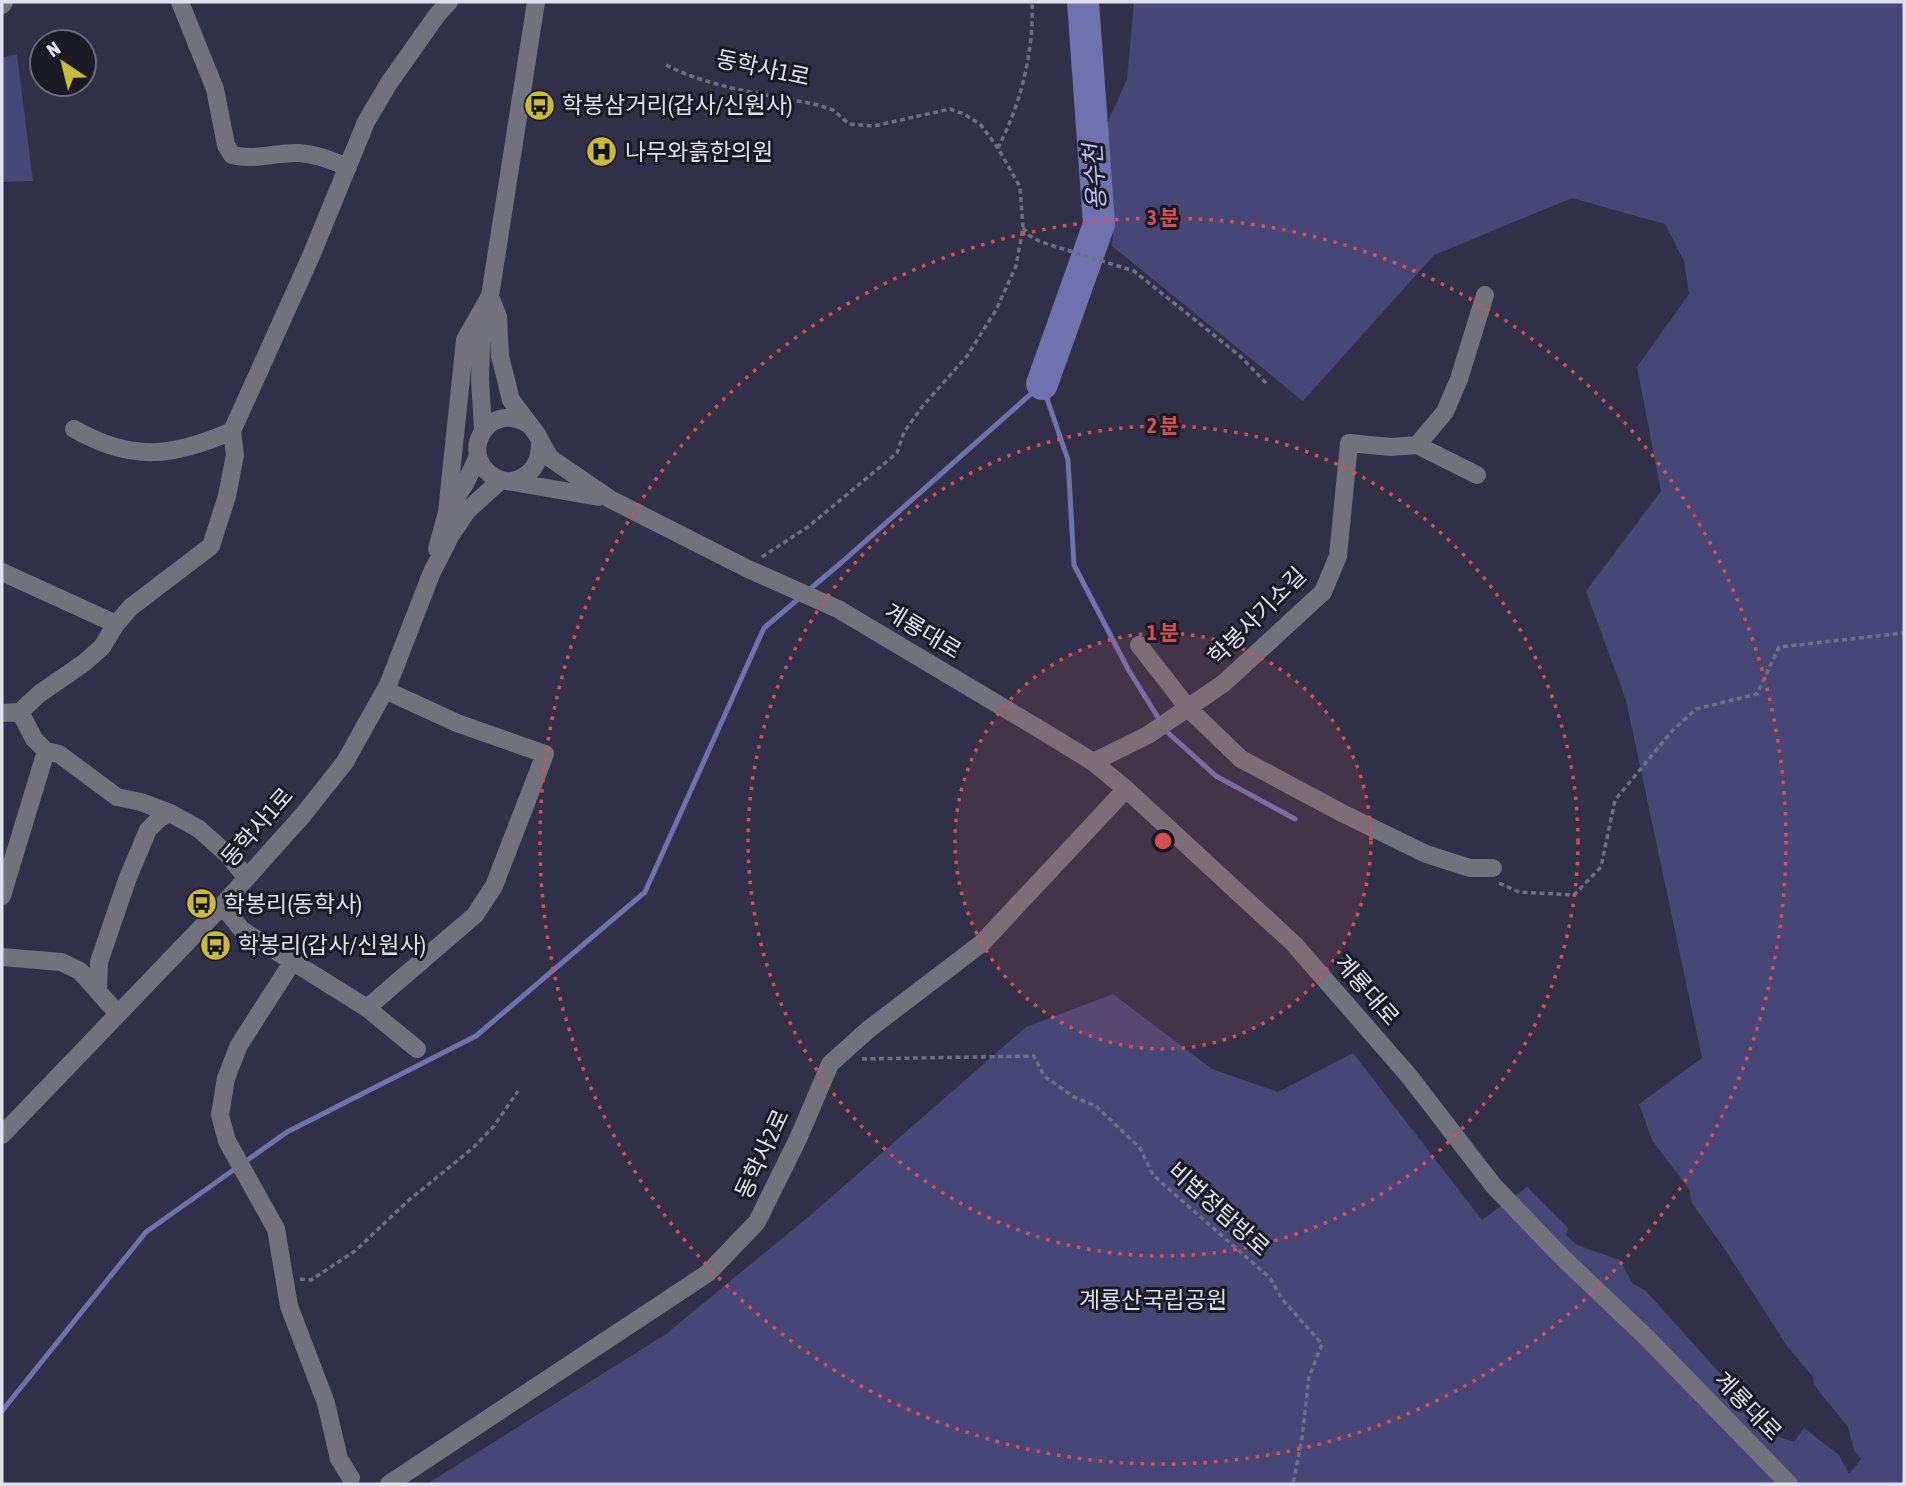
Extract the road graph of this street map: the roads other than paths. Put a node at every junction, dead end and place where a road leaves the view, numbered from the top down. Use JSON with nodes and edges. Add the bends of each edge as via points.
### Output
{"nodes":[{"id":1,"x":180,"y":2,"type":"edge"},
{"id":2,"x":449,"y":2,"type":"edge"},
{"id":3,"x":536,"y":2,"type":"edge"},
{"id":4,"x":348,"y":167,"type":"junction"},
{"id":5,"x":1485,"y":295,"type":"dead end"},
{"id":6,"x":490,"y":296,"type":"junction"},
{"id":7,"x":482,"y":312,"type":"junction"},
{"id":8,"x":530,"y":425,"type":"junction"},
{"id":9,"x":74,"y":429,"type":"dead end"},
{"id":10,"x":483,"y":430,"type":"junction"},
{"id":11,"x":232,"y":431,"type":"junction"},
{"id":12,"x":540,"y":443,"type":"junction"},
{"id":13,"x":1417,"y":445,"type":"junction"},
{"id":14,"x":478,"y":456,"type":"junction"},
{"id":15,"x":1477,"y":475,"type":"dead end"},
{"id":16,"x":506,"y":481,"type":"junction"},
{"id":17,"x":610,"y":499,"type":"junction"},
{"id":18,"x":447,"y":512,"type":"junction"},
{"id":19,"x":2,"y":572,"type":"edge"},
{"id":20,"x":432,"y":572,"type":"junction"},
{"id":21,"x":116,"y":624,"type":"junction"},
{"id":22,"x":1139,"y":645,"type":"dead end"},
{"id":23,"x":386,"y":690,"type":"junction"},
{"id":24,"x":11,"y":713,"type":"edge"},
{"id":25,"x":1181,"y":713,"type":"junction"},
{"id":26,"x":46,"y":751,"type":"junction"},
{"id":27,"x":1093,"y":762,"type":"junction"},
{"id":28,"x":1126,"y":789,"type":"junction"},
{"id":29,"x":170,"y":813,"type":"junction"},
{"id":30,"x":1493,"y":868,"type":"dead end"},
{"id":31,"x":246,"y":877,"type":"junction"},
{"id":32,"x":2,"y":897,"type":"edge"},
{"id":33,"x":222,"y":905,"type":"junction"},
{"id":34,"x":2,"y":957,"type":"edge"},
{"id":35,"x":293,"y":961,"type":"junction"},
{"id":36,"x":97,"y":990,"type":"junction"},
{"id":37,"x":366,"y":1008,"type":"junction"},
{"id":38,"x":118,"y":1014,"type":"junction"},
{"id":39,"x":417,"y":1049,"type":"dead end"},
{"id":40,"x":2,"y":1135,"type":"edge"},
{"id":41,"x":351,"y":1478,"type":"dead end"},
{"id":42,"x":389,"y":1484,"type":"edge"},
{"id":43,"x":1789,"y":1484,"type":"edge"}],
"edges":[{"from":1,"to":4,"type":"street","via":[[215,89],[232,155],[298,153]]},
{"from":2,"to":4,"type":"street","via":[[389,83],[366,122]]},
{"from":3,"to":6,"type":"street"},
{"from":4,"to":11,"type":"street"},
{"from":5,"to":13,"type":"street","via":[[1445,411]]},
{"from":6,"to":7,"type":"street"},
{"from":6,"to":8,"type":"street","via":[[498,317],[500,356],[511,400]]},
{"from":7,"to":10,"type":"street"},
{"from":7,"to":18,"type":"street","via":[[465,340]]},
{"from":8,"to":10,"type":"street","via":[[500,418]]},
{"from":8,"to":12,"type":"street"},
{"from":9,"to":11,"type":"street","via":[[96,442],[145,454],[180,450]]},
{"from":10,"to":14,"type":"street"},
{"from":11,"to":21,"type":"street","via":[[235,455],[211,547],[131,607]]},
{"from":12,"to":16,"type":"street","via":[[537,464],[522,478]]},
{"from":12,"to":17,"type":"street","via":[[550,458]]},
{"from":13,"to":15,"type":"street","name":"학봉사기소길"},
{"from":13,"to":25,"type":"street","name":"학봉사기소길","via":[[1349,443],[1338,556],[1323,592],[1224,683]]},
{"from":14,"to":16,"type":"street","via":[[491,476]]},
{"from":14,"to":18,"type":"street"},
{"from":16,"to":17,"type":"street"},
{"from":16,"to":20,"type":"street","via":[[467,511]]},
{"from":17,"to":27,"type":"street","name":"계룡대로","via":[[838,609]]},
{"from":18,"to":20,"type":"street"},
{"from":19,"to":21,"type":"street"},
{"from":20,"to":23,"type":"street","name":"동학사1로"},
{"from":21,"to":24,"type":"street","via":[[84,663]]},
{"from":22,"to":25,"type":"street"},
{"from":23,"to":31,"type":"street","name":"동학사1로","via":[[345,762]]},
{"from":23,"to":37,"type":"street","via":[[457,723],[545,754],[494,886],[475,915]]},
{"from":24,"to":26,"type":"street"},
{"from":25,"to":27,"type":"street"},
{"from":25,"to":30,"type":"street","via":[[1241,759],[1342,813],[1426,854],[1470,868]]},
{"from":26,"to":29,"type":"street","via":[[59,754],[117,797]]},
{"from":26,"to":32,"type":"street"},
{"from":27,"to":28,"type":"street","name":"계룡대로"},
{"from":28,"to":42,"type":"street","name":"동학사2로","via":[[982,943],[830,1064],[757,1222],[708,1273]]},
{"from":28,"to":43,"type":"street","name":"계룡대로","via":[[1294,944],[1409,1076],[1493,1185]]},
{"from":29,"to":31,"type":"street","via":[[199,829]]},
{"from":29,"to":36,"type":"street","via":[[148,830],[127,880],[99,962]]},
{"from":31,"to":33,"type":"street","name":"동학사1로"},
{"from":33,"to":35,"type":"street","via":[[243,930]]},
{"from":33,"to":38,"type":"street","name":"동학사1로"},
{"from":34,"to":36,"type":"street","via":[[61,962],[80,971]]},
{"from":35,"to":37,"type":"street"},
{"from":35,"to":41,"type":"street","via":[[239,1045],[220,1115],[227,1141],[276,1229],[289,1306],[326,1403],[339,1459]]},
{"from":36,"to":38,"type":"street"},
{"from":37,"to":39,"type":"street"},
{"from":38,"to":40,"type":"street","name":"동학사1로"}]}
